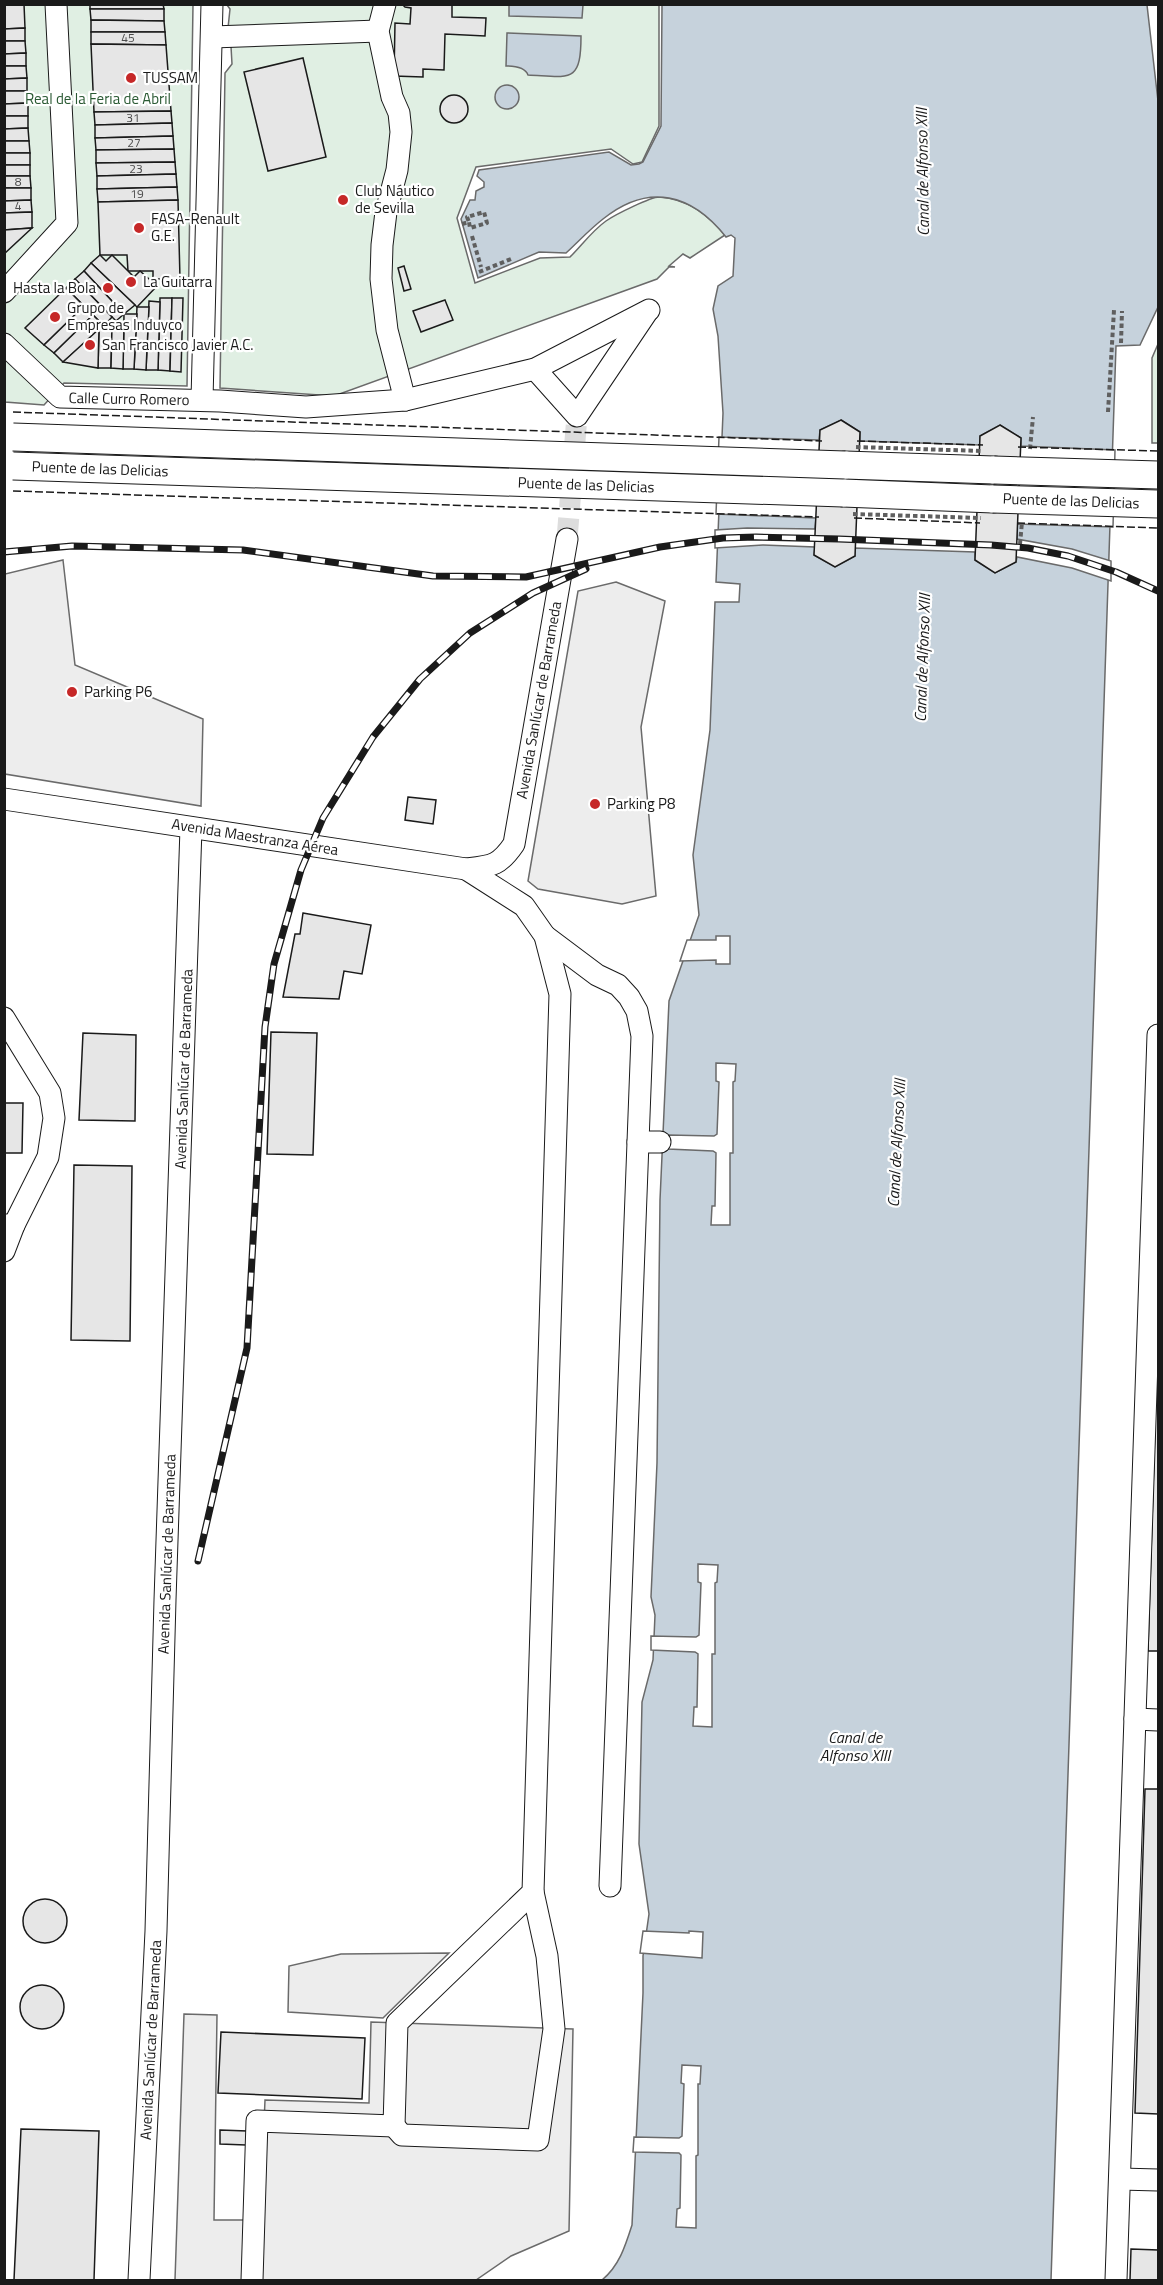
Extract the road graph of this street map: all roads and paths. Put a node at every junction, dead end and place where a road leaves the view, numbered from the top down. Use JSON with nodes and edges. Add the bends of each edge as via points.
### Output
{"nodes":[{"id":1,"x":56,"y":4,"type":"edge"},
{"id":2,"x":212,"y":4,"type":"edge"},
{"id":3,"x":385,"y":4,"type":"edge"},
{"id":4,"x":378,"y":31,"type":"junction"},
{"id":5,"x":213,"y":37,"type":"junction"},
{"id":6,"x":469,"y":222,"type":"junction"},
{"id":7,"x":462,"y":224,"type":"dead end"},
{"id":8,"x":472,"y":236,"type":"dead end"},
{"id":9,"x":511,"y":260,"type":"dead end"},
{"id":10,"x":481,"y":267,"type":"dead end"},
{"id":11,"x":479,"y":273,"type":"dead end"},
{"id":12,"x":4,"y":292,"type":"edge"},
{"id":13,"x":1114,"y":310,"type":"dead end"},
{"id":14,"x":1122,"y":311,"type":"dead end"},
{"id":15,"x":1120,"y":343,"type":"dead end"},
{"id":16,"x":4,"y":344,"type":"edge"},
{"id":17,"x":535,"y":369,"type":"junction"},
{"id":18,"x":202,"y":400,"type":"junction"},
{"id":19,"x":405,"y":400,"type":"junction"},
{"id":20,"x":1108,"y":412,"type":"dead end"},
{"id":21,"x":9,"y":437,"type":"edge"},
{"id":22,"x":9,"y":466,"type":"edge"},
{"id":23,"x":1158,"y":475,"type":"edge"},
{"id":24,"x":1158,"y":504,"type":"edge"},
{"id":25,"x":567,"y":539,"type":"tunnel mouth"},
{"id":26,"x":4,"y":799,"type":"edge"},
{"id":27,"x":191,"y":828,"type":"junction"},
{"id":28,"x":504,"y":858,"type":"joint"},
{"id":29,"x":466,"y":869,"type":"junction"},
{"id":30,"x":545,"y":936,"type":"junction"},
{"id":31,"x":4,"y":1018,"type":"edge"},
{"id":32,"x":1158,"y":1035,"type":"edge"},
{"id":33,"x":638,"y":1142,"type":"junction"},
{"id":34,"x":660,"y":1142,"type":"dead end"},
{"id":35,"x":9,"y":1225,"type":"edge"},
{"id":36,"x":4,"y":1251,"type":"edge"},
{"id":37,"x":1155,"y":1260,"type":"edge"},
{"id":38,"x":1135,"y":1719,"type":"junction"},
{"id":39,"x":1158,"y":1720,"type":"edge"},
{"id":40,"x":610,"y":1886,"type":"dead end"},
{"id":41,"x":532,"y":1892,"type":"junction"},
{"id":42,"x":394,"y":2126,"type":"junction"},
{"id":43,"x":1120,"y":2179,"type":"junction"},
{"id":44,"x":1158,"y":2180,"type":"edge"},
{"id":45,"x":139,"y":2280,"type":"edge"},
{"id":46,"x":252,"y":2280,"type":"edge"},
{"id":47,"x":1116,"y":2280,"type":"edge"}],
"edges":[{"from":1,"to":12,"type":"street","via":[[67,223]]},
{"from":2,"to":5,"type":"street"},
{"from":3,"to":4,"type":"street"},
{"from":4,"to":5,"type":"street"},
{"from":4,"to":19,"type":"street","via":[[401,132],[398,170],[386,212],[381,279],[387,330]]},
{"from":5,"to":18,"type":"street"},
{"from":6,"to":6,"type":"path","via":[[470,228],[487,223],[484,212],[467,217]]},
{"from":6,"to":7,"type":"path"},
{"from":8,"to":10,"type":"path"},
{"from":9,"to":11,"type":"path"},
{"from":13,"to":20,"type":"path"},
{"from":14,"to":15,"type":"path"},
{"from":16,"to":18,"type":"street","name":"Calle Curro Romero","via":[[60,398]]},
{"from":17,"to":17,"type":"street","name":"Calle Curro Romero","via":[[577,416],[649,310],[576,347]]},
{"from":17,"to":19,"type":"street","name":"Calle Curro Romero"},
{"from":18,"to":19,"type":"street","name":"Calle Curro Romero","via":[[306,407]]},
{"from":21,"to":23,"type":"main road","name":"Puente de las Delicias","bridge":true},
{"from":22,"to":24,"type":"main road","name":"Puente de las Delicias","bridge":true},
{"from":25,"to":28,"type":"street","name":"Avenida Sanlúcar de Barrameda","via":[[514,844]]},
{"from":26,"to":27,"type":"street","name":"Avenida Maestranza Aérea"},
{"from":27,"to":29,"type":"street","name":"Avenida Maestranza Aérea"},
{"from":27,"to":45,"type":"street","name":"Avenida Sanlúcar de Barrameda","via":[[156,1931]]},
{"from":28,"to":29,"type":"street","name":"Avenida Maestranza Aérea","via":[[491,866]]},
{"from":29,"to":30,"type":"street","via":[[524,906]]},
{"from":30,"to":33,"type":"street","via":[[597,975],[618,985],[637,1011],[642,1036]]},
{"from":30,"to":41,"type":"street","via":[[560,994]]},
{"from":31,"to":35,"type":"street","via":[[50,1092],[54,1118],[48,1157]]},
{"from":32,"to":37,"type":"street"},
{"from":33,"to":34,"type":"street"},
{"from":33,"to":40,"type":"street"},
{"from":35,"to":36,"type":"street"},
{"from":37,"to":38,"type":"street"},
{"from":38,"to":39,"type":"street"},
{"from":38,"to":43,"type":"street"},
{"from":41,"to":42,"type":"street","via":[[398,2023]]},
{"from":41,"to":42,"type":"street","via":[[547,1956],[554,2029],[538,2140],[402,2135]]},
{"from":42,"to":46,"type":"street","via":[[257,2121]]},
{"from":43,"to":44,"type":"street"},
{"from":43,"to":47,"type":"street"}]}
